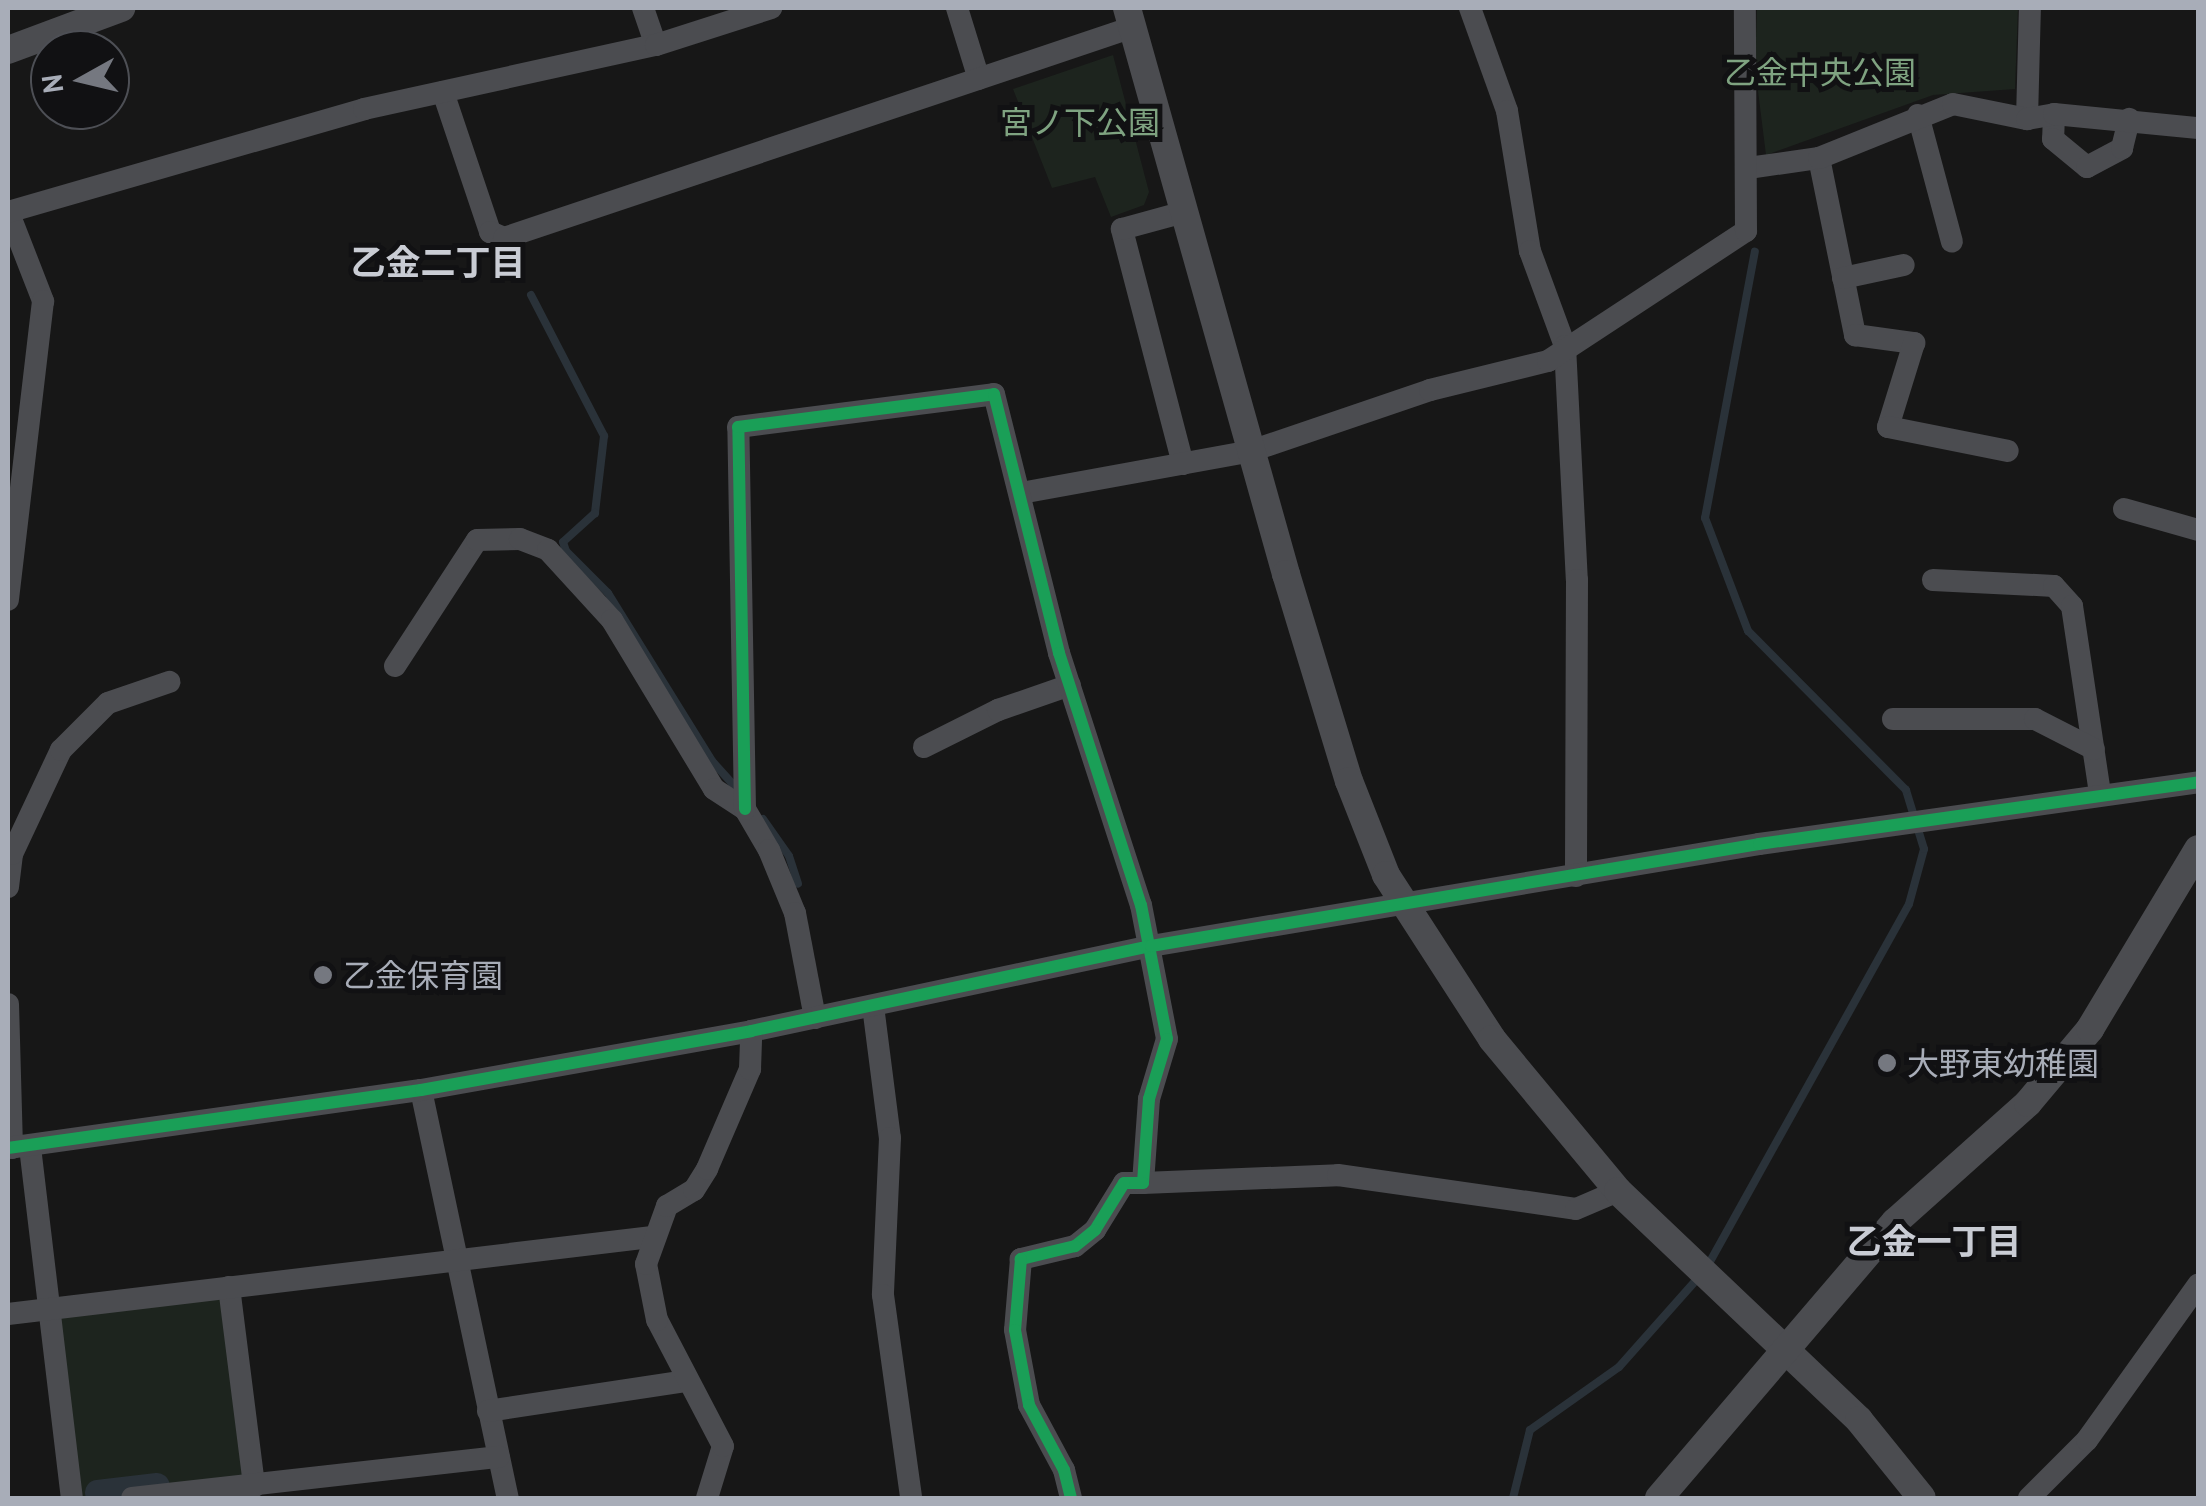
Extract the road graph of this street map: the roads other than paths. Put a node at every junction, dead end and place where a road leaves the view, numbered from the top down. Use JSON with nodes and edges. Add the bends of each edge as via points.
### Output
{"nodes":[{"id":1,"x":121,"y":8,"type":"edge"},
{"id":2,"x":642,"y":8,"type":"edge"},
{"id":3,"x":771,"y":8,"type":"edge"},
{"id":4,"x":957,"y":8,"type":"edge"},
{"id":5,"x":1470,"y":8,"type":"edge"},
{"id":6,"x":1744,"y":8,"type":"edge"},
{"id":7,"x":2030,"y":8,"type":"edge"},
{"id":8,"x":1130,"y":17,"type":"edge"},
{"id":9,"x":656,"y":46,"type":"junction"},
{"id":10,"x":8,"y":50,"type":"edge"},
{"id":11,"x":979,"y":79,"type":"junction"},
{"id":12,"x":443,"y":92,"type":"junction"},
{"id":13,"x":2054,"y":114,"type":"junction"},
{"id":14,"x":1918,"y":115,"type":"junction"},
{"id":15,"x":2027,"y":119,"type":"junction"},
{"id":16,"x":2128,"y":120,"type":"junction"},
{"id":17,"x":2198,"y":128,"type":"edge"},
{"id":18,"x":1818,"y":158,"type":"junction"},
{"id":19,"x":1748,"y":168,"type":"junction"},
{"id":20,"x":8,"y":211,"type":"edge"},
{"id":21,"x":1184,"y":212,"type":"junction"},
{"id":22,"x":1952,"y":242,"type":"dead end"},
{"id":23,"x":1904,"y":265,"type":"dead end"},
{"id":24,"x":1844,"y":278,"type":"junction"},
{"id":25,"x":1565,"y":346,"type":"junction"},
{"id":26,"x":1251,"y":451,"type":"junction"},
{"id":27,"x":2008,"y":451,"type":"dead end"},
{"id":28,"x":1182,"y":464,"type":"junction"},
{"id":29,"x":14,"y":486,"type":"edge"},
{"id":30,"x":1021,"y":493,"type":"junction"},
{"id":31,"x":2124,"y":509,"type":"dead end"},
{"id":32,"x":2198,"y":530,"type":"edge"},
{"id":33,"x":1933,"y":580,"type":"dead end"},
{"id":34,"x":8,"y":600,"type":"edge"},
{"id":35,"x":394,"y":666,"type":"dead end"},
{"id":36,"x":169,"y":682,"type":"dead end"},
{"id":37,"x":1070,"y":686,"type":"junction"},
{"id":38,"x":1892,"y":720,"type":"dead end"},
{"id":39,"x":924,"y":747,"type":"dead end"},
{"id":40,"x":2094,"y":750,"type":"junction"},
{"id":41,"x":2198,"y":782,"type":"edge"},
{"id":42,"x":2100,"y":794,"type":"junction"},
{"id":43,"x":744,"y":810,"type":"junction"},
{"id":44,"x":2198,"y":849,"type":"edge"},
{"id":45,"x":1576,"y":876,"type":"junction"},
{"id":46,"x":8,"y":887,"type":"edge"},
{"id":47,"x":1403,"y":906,"type":"junction"},
{"id":48,"x":1152,"y":946,"type":"junction"},
{"id":49,"x":8,"y":1004,"type":"edge"},
{"id":50,"x":872,"y":1006,"type":"junction"},
{"id":51,"x":815,"y":1018,"type":"junction"},
{"id":52,"x":751,"y":1031,"type":"junction"},
{"id":53,"x":422,"y":1090,"type":"junction"},
{"id":54,"x":16,"y":1148,"type":"edge"},
{"id":55,"x":1144,"y":1184,"type":"junction"},
{"id":56,"x":1618,"y":1191,"type":"junction"},
{"id":57,"x":652,"y":1237,"type":"junction"},
{"id":58,"x":458,"y":1259,"type":"junction"},
{"id":59,"x":2198,"y":1285,"type":"edge"},
{"id":60,"x":229,"y":1286,"type":"junction"},
{"id":61,"x":49,"y":1309,"type":"junction"},
{"id":62,"x":8,"y":1314,"type":"edge"},
{"id":63,"x":1784,"y":1347,"type":"junction"},
{"id":64,"x":687,"y":1381,"type":"junction"},
{"id":65,"x":488,"y":1410,"type":"junction"},
{"id":66,"x":499,"y":1457,"type":"junction"},
{"id":67,"x":254,"y":1486,"type":"junction"},
{"id":68,"x":72,"y":1498,"type":"edge"},
{"id":69,"x":132,"y":1498,"type":"edge"},
{"id":70,"x":508,"y":1498,"type":"edge"},
{"id":71,"x":707,"y":1498,"type":"edge"},
{"id":72,"x":911,"y":1498,"type":"edge"},
{"id":73,"x":1071,"y":1498,"type":"edge"},
{"id":74,"x":1658,"y":1498,"type":"edge"},
{"id":75,"x":1922,"y":1498,"type":"edge"},
{"id":76,"x":2029,"y":1498,"type":"edge"}],
"edges":[{"from":1,"to":10,"type":"street"},
{"from":2,"to":9,"type":"street"},
{"from":3,"to":9,"type":"street"},
{"from":4,"to":11,"type":"street"},
{"from":5,"to":25,"type":"street","via":[[1506,110],[1530,251]]},
{"from":6,"to":19,"type":"street"},
{"from":7,"to":15,"type":"street"},
{"from":8,"to":11,"type":"street"},
{"from":8,"to":21,"type":"street"},
{"from":9,"to":12,"type":"street"},
{"from":11,"to":12,"type":"street","via":[[504,238],[490,232]]},
{"from":12,"to":20,"type":"street"},
{"from":13,"to":15,"type":"street"},
{"from":13,"to":16,"type":"street"},
{"from":13,"to":16,"type":"street","via":[[2052,139],[2087,167],[2122,148]]},
{"from":14,"to":15,"type":"street","via":[[1952,104]]},
{"from":14,"to":18,"type":"street"},
{"from":14,"to":22,"type":"street"},
{"from":16,"to":17,"type":"street"},
{"from":18,"to":19,"type":"street"},
{"from":18,"to":24,"type":"street"},
{"from":19,"to":25,"type":"street","via":[[1746,231]]},
{"from":20,"to":29,"type":"street","via":[[43,301]]},
{"from":21,"to":26,"type":"street"},
{"from":21,"to":28,"type":"street","via":[[1122,229]]},
{"from":23,"to":24,"type":"street"},
{"from":24,"to":27,"type":"street","via":[[1855,335],[1914,343],[1888,427]]},
{"from":25,"to":26,"type":"street","via":[[1548,361],[1430,390]]},
{"from":25,"to":45,"type":"street","via":[[1577,580]]},
{"from":26,"to":28,"type":"street"},
{"from":26,"to":47,"type":"street","via":[[1349,781]]},
{"from":28,"to":30,"type":"street"},
{"from":29,"to":34,"type":"street"},
{"from":30,"to":37,"type":"street"},
{"from":30,"to":43,"type":"street","via":[[994,394],[738,427]]},
{"from":31,"to":32,"type":"street"},
{"from":33,"to":40,"type":"street","via":[[2054,586],[2072,606]]},
{"from":35,"to":43,"type":"street","via":[[476,540],[520,539],[548,550],[612,620],[714,789]]},
{"from":36,"to":46,"type":"street","via":[[108,703],[61,750],[12,854]]},
{"from":37,"to":39,"type":"street","via":[[998,710]]},
{"from":37,"to":48,"type":"street"},
{"from":38,"to":40,"type":"street","via":[[2035,718]]},
{"from":40,"to":42,"type":"street"},
{"from":41,"to":42,"type":"street"},
{"from":42,"to":45,"type":"street"},
{"from":43,"to":51,"type":"street","via":[[796,913]]},
{"from":44,"to":63,"type":"street","via":[[2090,1028],[2028,1103],[1894,1222]]},
{"from":45,"to":47,"type":"street"},
{"from":47,"to":48,"type":"street"},
{"from":47,"to":56,"type":"street","via":[[1492,1039]]},
{"from":48,"to":50,"type":"street"},
{"from":48,"to":55,"type":"street","via":[[1168,1039],[1150,1100]]},
{"from":49,"to":54,"type":"street"},
{"from":50,"to":51,"type":"street"},
{"from":50,"to":72,"type":"street","via":[[890,1138],[883,1295]]},
{"from":51,"to":52,"type":"street"},
{"from":52,"to":53,"type":"street"},
{"from":52,"to":57,"type":"street","via":[[750,1068],[707,1169],[694,1190],[667,1206]]},
{"from":53,"to":54,"type":"street"},
{"from":53,"to":58,"type":"street"},
{"from":54,"to":61,"type":"street"},
{"from":55,"to":56,"type":"street","via":[[1338,1175],[1576,1209]]},
{"from":55,"to":73,"type":"street","via":[[1124,1183],[1096,1230],[1075,1246],[1021,1259],[1015,1330],[1029,1404],[1064,1470]]},
{"from":56,"to":63,"type":"street"},
{"from":57,"to":58,"type":"street"},
{"from":57,"to":64,"type":"street","via":[[646,1264],[650,1295]]},
{"from":58,"to":60,"type":"street"},
{"from":58,"to":65,"type":"street"},
{"from":59,"to":76,"type":"street","via":[[2086,1440]]},
{"from":60,"to":61,"type":"street"},
{"from":60,"to":67,"type":"street"},
{"from":61,"to":62,"type":"street"},
{"from":61,"to":68,"type":"street"},
{"from":63,"to":74,"type":"street"},
{"from":63,"to":75,"type":"street","via":[[1859,1420]]},
{"from":64,"to":65,"type":"street"},
{"from":64,"to":71,"type":"street","via":[[723,1446]]},
{"from":65,"to":66,"type":"street"},
{"from":66,"to":67,"type":"street"},
{"from":66,"to":70,"type":"street"},
{"from":67,"to":69,"type":"street"}]}
